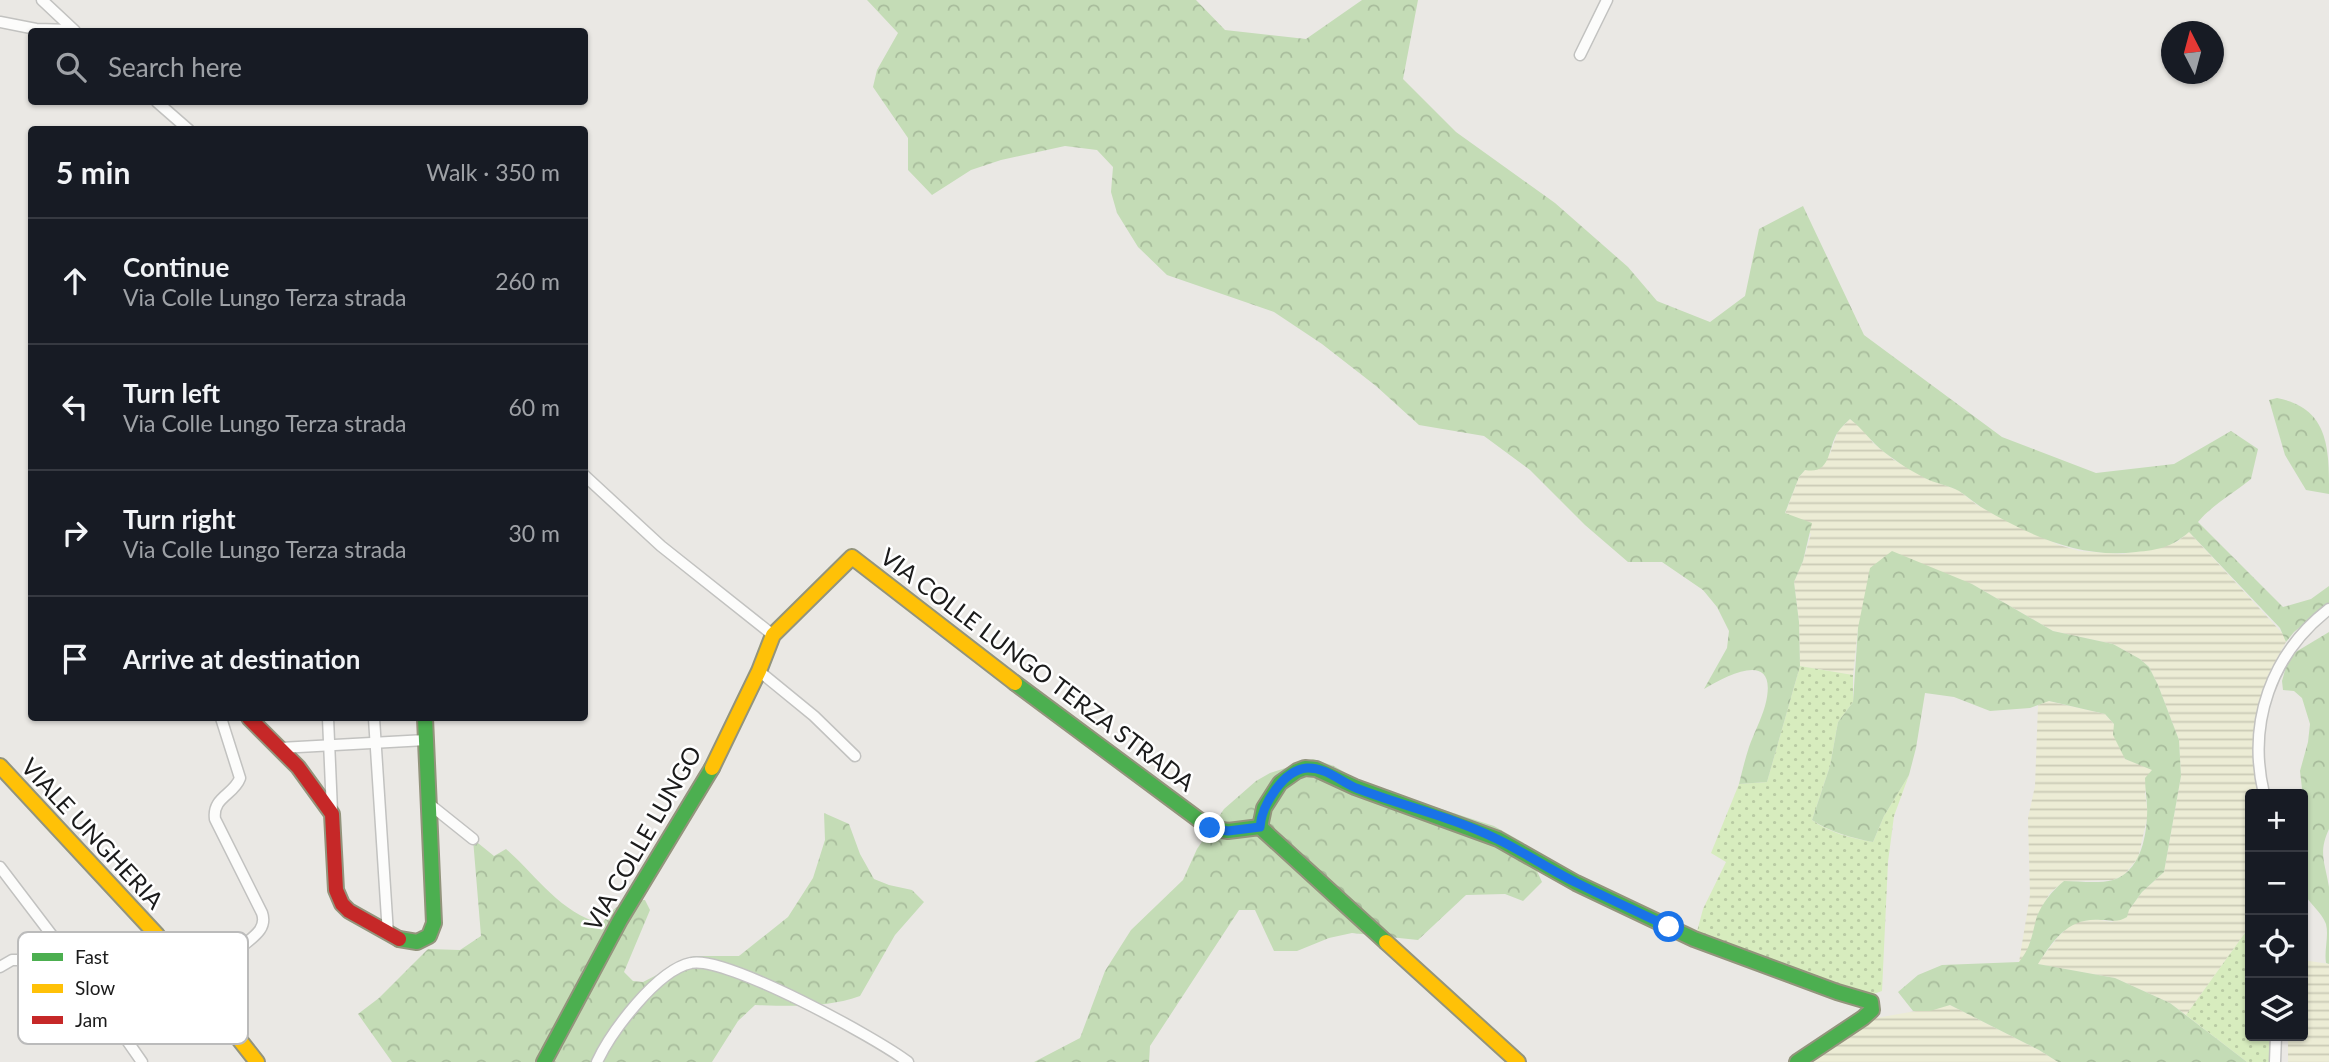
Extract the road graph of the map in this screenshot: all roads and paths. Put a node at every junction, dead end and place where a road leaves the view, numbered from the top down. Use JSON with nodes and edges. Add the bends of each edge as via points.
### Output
{"nodes":[{"id":1,"x":42,"y":0,"type":"edge"},
{"id":2,"x":1606,"y":0,"type":"edge"},
{"id":3,"x":0,"y":22,"type":"edge"},
{"id":4,"x":31,"y":28,"type":"edge"},
{"id":5,"x":72,"y":28,"type":"edge"},
{"id":6,"x":1580,"y":55,"type":"dead end"},
{"id":7,"x":160,"y":105,"type":"edge"},
{"id":8,"x":184,"y":126,"type":"edge"},
{"id":9,"x":588,"y":479,"type":"edge"},
{"id":10,"x":2329,"y":609,"type":"edge"},
{"id":11,"x":774,"y":635,"type":"junction"},
{"id":12,"x":759,"y":671,"type":"junction"},
{"id":13,"x":222,"y":721,"type":"edge"},
{"id":14,"x":252,"y":721,"type":"edge"},
{"id":15,"x":328,"y":721,"type":"edge"},
{"id":16,"x":374,"y":721,"type":"edge"},
{"id":17,"x":425,"y":721,"type":"edge"},
{"id":18,"x":426,"y":740,"type":"junction"},
{"id":19,"x":376,"y":742,"type":"junction"},
{"id":20,"x":330,"y":745,"type":"junction"},
{"id":21,"x":280,"y":748,"type":"junction"},
{"id":22,"x":855,"y":756,"type":"dead end"},
{"id":23,"x":0,"y":766,"type":"edge"},
{"id":24,"x":2263,"y":789,"type":"edge"},
{"id":25,"x":428,"y":803,"type":"junction"},
{"id":26,"x":332,"y":814,"type":"junction"},
{"id":27,"x":1260,"y":827,"type":"junction"},
{"id":28,"x":474,"y":839,"type":"dead end"},
{"id":29,"x":0,"y":867,"type":"edge"},
{"id":30,"x":48,"y":932,"type":"edge"},
{"id":31,"x":154,"y":932,"type":"edge"},
{"id":32,"x":388,"y":934,"type":"junction"},
{"id":33,"x":248,"y":942,"type":"edge"},
{"id":34,"x":18,"y":960,"type":"edge"},
{"id":35,"x":0,"y":967,"type":"edge"},
{"id":36,"x":2276,"y":1041,"type":"edge"},
{"id":37,"x":130,"y":1044,"type":"edge"},
{"id":38,"x":243,"y":1044,"type":"edge"},
{"id":39,"x":142,"y":1062,"type":"edge"},
{"id":40,"x":257,"y":1062,"type":"edge"},
{"id":41,"x":544,"y":1062,"type":"edge"},
{"id":42,"x":597,"y":1062,"type":"edge"},
{"id":43,"x":908,"y":1062,"type":"edge"},
{"id":44,"x":1518,"y":1062,"type":"edge"},
{"id":45,"x":1797,"y":1062,"type":"edge"},
{"id":46,"x":2275,"y":1062,"type":"edge"}],
"edges":[{"from":1,"to":5,"type":"street"},
{"from":2,"to":6,"type":"street"},
{"from":3,"to":4,"type":"street"},
{"from":7,"to":8,"type":"street"},
{"from":9,"to":11,"type":"street","via":[[661,546]]},
{"from":10,"to":24,"type":"street","via":[[2287,652],[2267,695],[2259,742]]},
{"from":11,"to":12,"type":"street","name":"VIA COLLE LUNGO"},
{"from":11,"to":27,"type":"street","name":"VIA COLLE LUNGO TERZA STRADA","via":[[852,557],[1210,828]]},
{"from":12,"to":22,"type":"street"},
{"from":12,"to":41,"type":"street","name":"VIA COLLE LUNGO","via":[[704,785],[620,920]]},
{"from":13,"to":33,"type":"street","via":[[240,778],[214,811],[262,913],[264,923]]},
{"from":14,"to":21,"type":"street"},
{"from":15,"to":20,"type":"street"},
{"from":16,"to":19,"type":"street"},
{"from":17,"to":18,"type":"street"},
{"from":18,"to":19,"type":"street"},
{"from":18,"to":25,"type":"street"},
{"from":19,"to":20,"type":"street"},
{"from":19,"to":32,"type":"street"},
{"from":20,"to":21,"type":"street"},
{"from":20,"to":26,"type":"street"},
{"from":21,"to":26,"type":"street"},
{"from":23,"to":31,"type":"street","name":"VIALE UNGHERIA"},
{"from":25,"to":28,"type":"street"},
{"from":25,"to":32,"type":"street","via":[[433,930],[426,939],[413,942]]},
{"from":26,"to":32,"type":"street","via":[[339,901]]},
{"from":27,"to":44,"type":"street"},
{"from":27,"to":45,"type":"street","via":[[1264,808],[1280,783],[1297,771],[1316,769],[1498,839],[1576,883],[1695,939],[1871,1002],[1872,1010],[1859,1021]]},
{"from":29,"to":30,"type":"street"},
{"from":34,"to":35,"type":"street"},
{"from":36,"to":46,"type":"street"},
{"from":37,"to":39,"type":"street"},
{"from":38,"to":40,"type":"street","name":"VIALE UNGHERIA"},
{"from":42,"to":43,"type":"street","via":[[615,1029],[647,992],[681,966],[698,962],[735,972],[844,1021]]}]}
